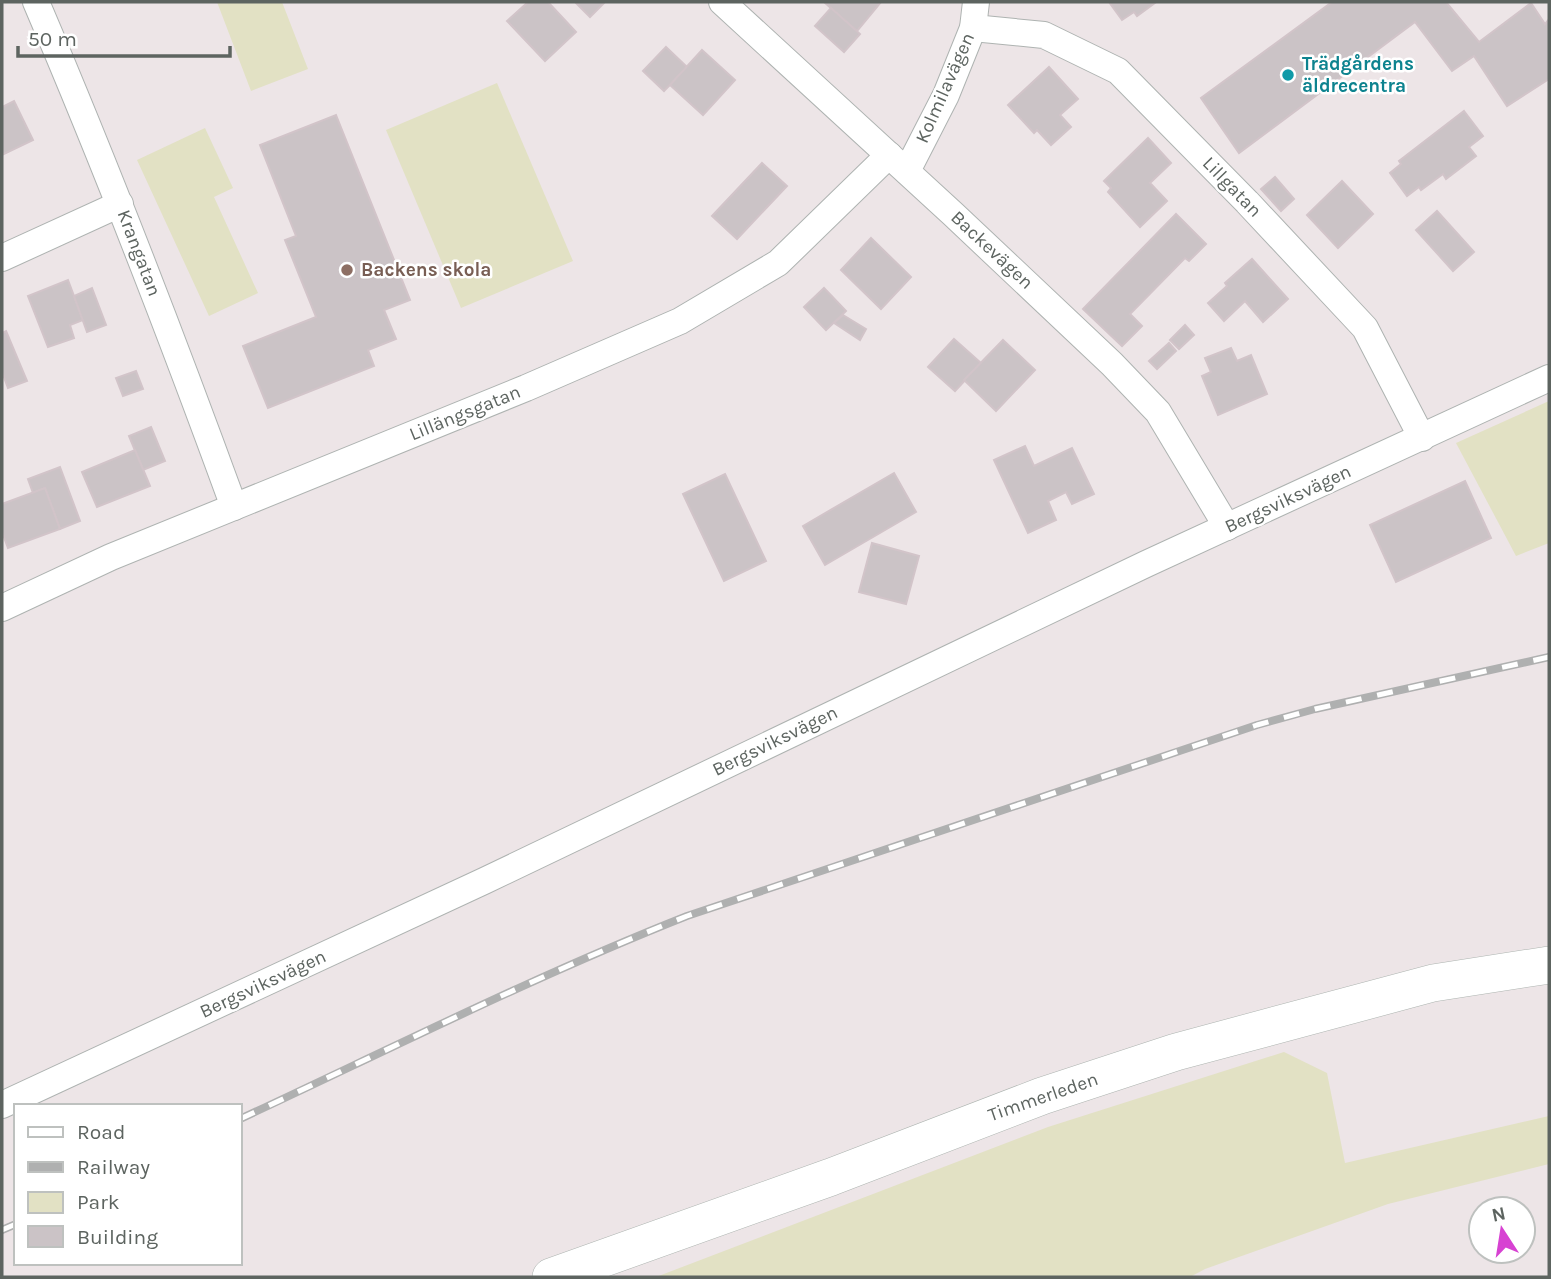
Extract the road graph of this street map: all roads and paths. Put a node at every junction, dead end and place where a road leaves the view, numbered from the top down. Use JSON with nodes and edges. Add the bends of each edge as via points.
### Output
{"nodes":[{"id":1,"x":36,"y":2,"type":"edge"},
{"id":2,"x":722,"y":2,"type":"edge"},
{"id":3,"x":976,"y":2,"type":"edge"},
{"id":4,"x":973,"y":28,"type":"junction"},
{"id":5,"x":898,"y":163,"type":"junction"},
{"id":6,"x":120,"y":204,"type":"junction"},
{"id":7,"x":2,"y":258,"type":"edge"},
{"id":8,"x":1549,"y":378,"type":"edge"},
{"id":9,"x":1422,"y":438,"type":"junction"},
{"id":10,"x":234,"y":507,"type":"junction"},
{"id":11,"x":1227,"y":527,"type":"junction"},
{"id":12,"x":2,"y":608,"type":"edge"},
{"id":13,"x":1549,"y":965,"type":"edge"},
{"id":14,"x":2,"y":1105,"type":"edge"},
{"id":15,"x":551,"y":1277,"type":"edge"}],
"edges":[{"from":1,"to":6,"type":"street","name":"Krangatan"},
{"from":2,"to":5,"type":"street","name":"Backevägen"},
{"from":3,"to":4,"type":"street","name":"Kolmilavägen"},
{"from":4,"to":5,"type":"street","name":"Kolmilavägen","via":[[946,95]]},
{"from":4,"to":9,"type":"street","name":"Lillgatan","via":[[1044,35],[1118,71],[1365,328]]},
{"from":5,"to":10,"type":"street","name":"Lillängsgatan","via":[[778,263],[680,321]]},
{"from":5,"to":11,"type":"street","name":"Backevägen","via":[[1158,412]]},
{"from":6,"to":7,"type":"street"},
{"from":6,"to":10,"type":"street","name":"Krangatan"},
{"from":8,"to":9,"type":"street","name":"Bergsviksvägen"},
{"from":9,"to":11,"type":"street","name":"Bergsviksvägen"},
{"from":10,"to":12,"type":"street","name":"Lillängsgatan"},
{"from":11,"to":14,"type":"street","name":"Bergsviksvägen"},
{"from":13,"to":15,"type":"main road","name":"Timmerleden","via":[[1433,983],[1176,1052],[1042,1096]]}]}
